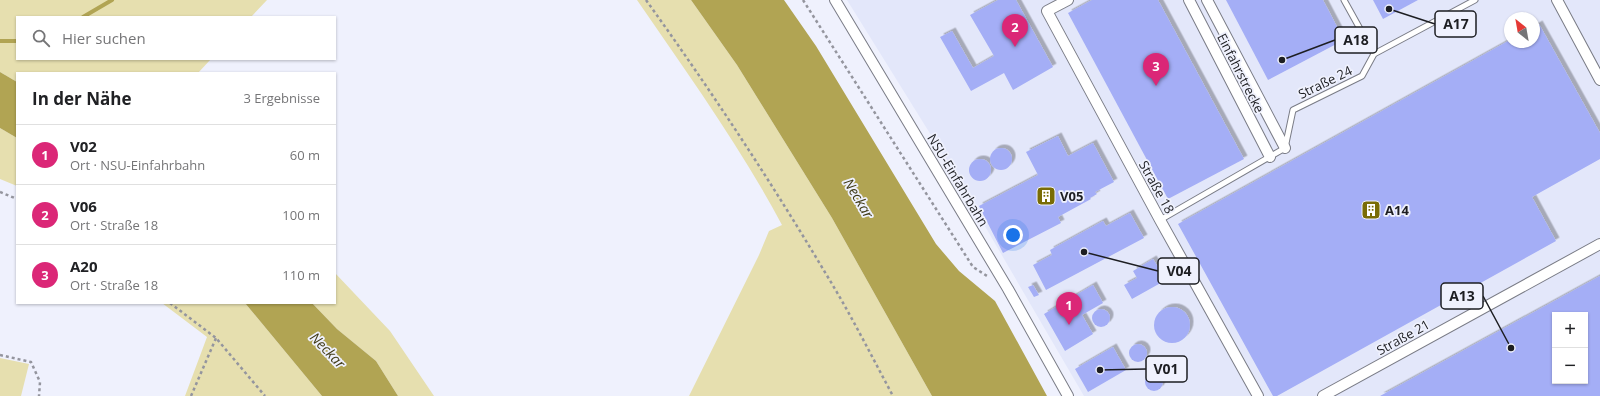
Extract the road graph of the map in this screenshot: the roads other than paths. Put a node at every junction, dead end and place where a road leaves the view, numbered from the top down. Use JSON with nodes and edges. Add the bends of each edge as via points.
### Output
{"nodes":[{"id":1,"x":835,"y":0,"type":"edge"},
{"id":2,"x":1068,"y":0,"type":"edge"},
{"id":3,"x":1189,"y":0,"type":"edge"},
{"id":4,"x":1207,"y":0,"type":"edge"},
{"id":5,"x":1344,"y":0,"type":"edge"},
{"id":6,"x":1475,"y":0,"type":"edge"},
{"id":7,"x":1557,"y":0,"type":"edge"},
{"id":8,"x":1374,"y":54,"type":"junction"},
{"id":9,"x":1600,"y":80,"type":"edge"},
{"id":10,"x":1285,"y":148,"type":"junction"},
{"id":11,"x":1270,"y":157,"type":"junction"},
{"id":12,"x":1160,"y":220,"type":"junction"},
{"id":13,"x":1600,"y":244,"type":"edge"},
{"id":14,"x":1068,"y":396,"type":"edge"},
{"id":15,"x":1258,"y":396,"type":"edge"},
{"id":16,"x":1323,"y":396,"type":"edge"}],
"edges":[{"from":1,"to":14,"type":"street","name":"NSU-Einfahrbahn","via":[[1004,283]]},
{"from":2,"to":12,"type":"street","name":"Straße 18","via":[[1047,11]]},
{"from":3,"to":11,"type":"street","name":"Einfahrstrecke"},
{"from":4,"to":10,"type":"street","name":"Einfahrstrecke"},
{"from":5,"to":8,"type":"lane"},
{"from":6,"to":8,"type":"lane"},
{"from":7,"to":9,"type":"street"},
{"from":8,"to":10,"type":"lane","name":"Straße 24","via":[[1362,76],[1293,110]]},
{"from":10,"to":11,"type":"lane"},
{"from":11,"to":12,"type":"lane"},
{"from":12,"to":15,"type":"street","name":"Straße 18"},
{"from":13,"to":16,"type":"street","name":"Straße 21"}]}
